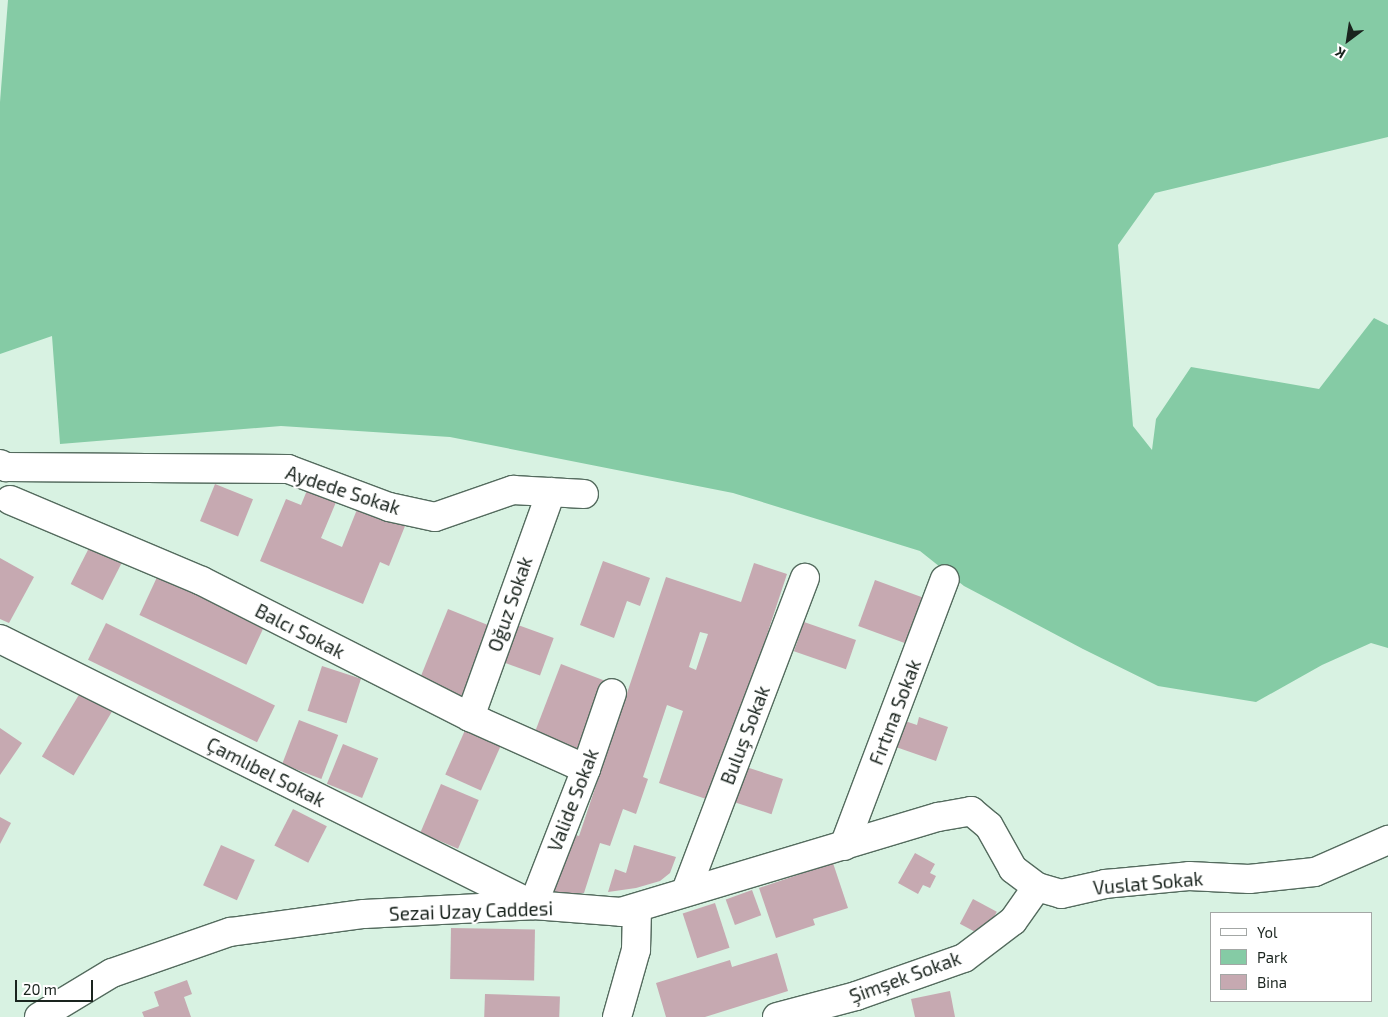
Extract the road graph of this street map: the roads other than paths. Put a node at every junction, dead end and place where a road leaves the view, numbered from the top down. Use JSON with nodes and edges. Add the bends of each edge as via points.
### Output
{"nodes":[{"id":1,"x":3,"y":466,"type":"edge"},
{"id":2,"x":551,"y":492,"type":"junction"},
{"id":3,"x":584,"y":494,"type":"dead end"},
{"id":4,"x":5,"y":504,"type":"edge"},
{"id":5,"x":804,"y":578,"type":"dead end"},
{"id":6,"x":945,"y":579,"type":"dead end"},
{"id":7,"x":0,"y":639,"type":"edge"},
{"id":8,"x":612,"y":694,"type":"dead end"},
{"id":9,"x":470,"y":717,"type":"junction"},
{"id":10,"x":586,"y":769,"type":"junction"},
{"id":11,"x":938,"y":817,"type":"joint"},
{"id":12,"x":1388,"y":840,"type":"edge"},
{"id":13,"x":844,"y":846,"type":"junction"},
{"id":14,"x":1037,"y":887,"type":"junction"},
{"id":15,"x":686,"y":891,"type":"junction"},
{"id":16,"x":533,"y":905,"type":"junction"},
{"id":17,"x":637,"y":908,"type":"junction"},
{"id":18,"x":39,"y":1017,"type":"edge"},
{"id":19,"x":617,"y":1017,"type":"edge"},
{"id":20,"x":776,"y":1017,"type":"edge"}],
"edges":[{"from":1,"to":2,"type":"street","name":"Aydede Sokak","via":[[288,469],[389,507],[435,517],[513,490]]},
{"from":1,"to":4,"type":"street"},
{"from":2,"to":3,"type":"street","name":"Aydede Sokak"},
{"from":2,"to":9,"type":"street","name":"Oğuz Sokak"},
{"from":4,"to":9,"type":"street","name":"Balcı Sokak","via":[[202,581]]},
{"from":5,"to":15,"type":"street","name":"Buluş Sokak"},
{"from":6,"to":13,"type":"street","name":"Fırtına Sokak"},
{"from":7,"to":16,"type":"street","name":"Çamlıbel Sokak"},
{"from":8,"to":10,"type":"street","name":"Valide Sokak"},
{"from":9,"to":10,"type":"street","name":"Balcı Sokak"},
{"from":10,"to":16,"type":"street","name":"Valide Sokak"},
{"from":11,"to":13,"type":"street","name":"Sezai Uzay Caddesi"},
{"from":11,"to":14,"type":"street","name":"Vuslat Sokak","via":[[971,811],[989,826],[1013,869]]},
{"from":12,"to":14,"type":"street","name":"Vuslat Sokak","via":[[1315,872],[1249,879],[1189,876],[1105,884],[1061,894]]},
{"from":13,"to":15,"type":"street","name":"Sezai Uzay Caddesi"},
{"from":14,"to":20,"type":"street","name":"Şimşek Sokak","via":[[1013,921],[964,958],[856,996]]},
{"from":15,"to":17,"type":"street","name":"Sezai Uzay Caddesi"},
{"from":16,"to":17,"type":"street","name":"Sezai Uzay Caddesi","via":[[621,912]]},
{"from":16,"to":18,"type":"street","name":"Sezai Uzay Caddesi","via":[[364,914],[230,932],[112,973]]},
{"from":17,"to":19,"type":"street","via":[[636,950]]}]}
